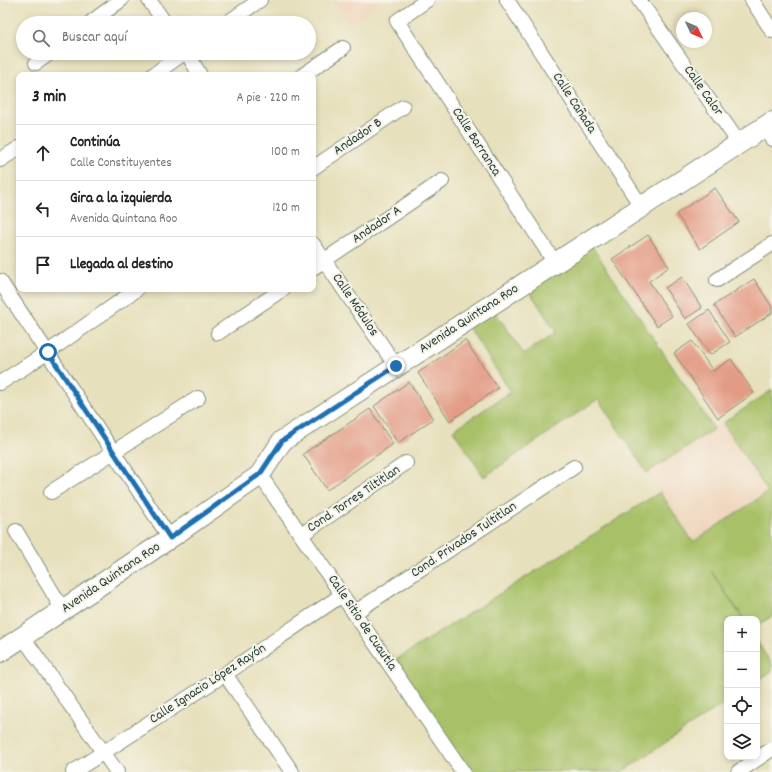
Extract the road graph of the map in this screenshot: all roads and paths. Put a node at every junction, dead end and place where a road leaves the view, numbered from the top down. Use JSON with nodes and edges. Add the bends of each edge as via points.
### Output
{"nodes":[{"id":1,"x":121,"y":0,"type":"edge"},
{"id":2,"x":148,"y":0,"type":"edge"},
{"id":3,"x":260,"y":0,"type":"edge"},
{"id":4,"x":427,"y":0,"type":"edge"},
{"id":5,"x":507,"y":0,"type":"edge"},
{"id":6,"x":639,"y":0,"type":"edge"},
{"id":7,"x":752,"y":0,"type":"edge"},
{"id":8,"x":99,"y":16,"type":"edge"},
{"id":9,"x":160,"y":16,"type":"edge"},
{"id":10,"x":237,"y":16,"type":"edge"},
{"id":11,"x":772,"y":31,"type":"edge"},
{"id":12,"x":343,"y":48,"type":"dead end"},
{"id":13,"x":40,"y":60,"type":"edge"},
{"id":14,"x":175,"y":60,"type":"edge"},
{"id":15,"x":190,"y":60,"type":"edge"},
{"id":16,"x":36,"y":63,"type":"dead end"},
{"id":17,"x":157,"y":72,"type":"edge"},
{"id":18,"x":198,"y":72,"type":"edge"},
{"id":19,"x":307,"y":72,"type":"edge"},
{"id":20,"x":403,"y":107,"type":"dead end"},
{"id":21,"x":769,"y":129,"type":"edge"},
{"id":22,"x":738,"y":143,"type":"junction"},
{"id":23,"x":16,"y":150,"type":"edge"},
{"id":24,"x":0,"y":160,"type":"edge"},
{"id":25,"x":316,"y":166,"type":"edge"},
{"id":26,"x":442,"y":181,"type":"dead end"},
{"id":27,"x":642,"y":206,"type":"junction"},
{"id":28,"x":772,"y":244,"type":"edge"},
{"id":29,"x":316,"y":254,"type":"edge"},
{"id":30,"x":555,"y":263,"type":"junction"},
{"id":31,"x":319,"y":265,"type":"edge"},
{"id":32,"x":717,"y":280,"type":"dead end"},
{"id":33,"x":0,"y":282,"type":"edge"},
{"id":34,"x":133,"y":292,"type":"edge"},
{"id":35,"x":279,"y":292,"type":"edge"},
{"id":36,"x":218,"y":333,"type":"dead end"},
{"id":37,"x":48,"y":352,"type":"junction"},
{"id":38,"x":396,"y":366,"type":"junction"},
{"id":39,"x":0,"y":383,"type":"edge"},
{"id":40,"x":198,"y":398,"type":"dead end"},
{"id":41,"x":114,"y":453,"type":"junction"},
{"id":42,"x":406,"y":463,"type":"dead end"},
{"id":43,"x":574,"y":467,"type":"dead end"},
{"id":44,"x":260,"y":474,"type":"junction"},
{"id":45,"x":51,"y":492,"type":"dead end"},
{"id":46,"x":16,"y":532,"type":"dead end"},
{"id":47,"x":301,"y":535,"type":"junction"},
{"id":48,"x":170,"y":538,"type":"junction"},
{"id":49,"x":342,"y":595,"type":"junction"},
{"id":50,"x":63,"y":610,"type":"junction"},
{"id":51,"x":354,"y":613,"type":"junction"},
{"id":52,"x":22,"y":637,"type":"junction"},
{"id":53,"x":0,"y":652,"type":"edge"},
{"id":54,"x":225,"y":674,"type":"junction"},
{"id":55,"x":772,"y":749,"type":"edge"},
{"id":56,"x":103,"y":752,"type":"junction"},
{"id":57,"x":73,"y":772,"type":"edge"},
{"id":58,"x":117,"y":772,"type":"edge"},
{"id":59,"x":292,"y":772,"type":"edge"},
{"id":60,"x":463,"y":772,"type":"edge"},
{"id":61,"x":738,"y":772,"type":"edge"}],
"edges":[{"from":1,"to":8,"type":"street"},
{"from":2,"to":9,"type":"street"},
{"from":3,"to":10,"type":"street"},
{"from":4,"to":30,"type":"street","name":"Calle Barranca","via":[[397,21]]},
{"from":5,"to":27,"type":"street","name":"Calle Cañada"},
{"from":6,"to":22,"type":"street","name":"Calle Calor"},
{"from":7,"to":11,"type":"street"},
{"from":12,"to":19,"type":"street"},
{"from":13,"to":16,"type":"street"},
{"from":14,"to":17,"type":"street"},
{"from":15,"to":18,"type":"street"},
{"from":20,"to":25,"type":"street","name":"Andador B"},
{"from":21,"to":22,"type":"main road","name":"Avenida Quintana Roo"},
{"from":22,"to":27,"type":"main road","name":"Avenida Quintana Roo"},
{"from":23,"to":24,"type":"street"},
{"from":26,"to":31,"type":"street","name":"Andador A"},
{"from":27,"to":30,"type":"main road","name":"Avenida Quintana Roo"},
{"from":28,"to":32,"type":"street"},
{"from":29,"to":31,"type":"street","name":"Calle Módulos"},
{"from":30,"to":38,"type":"main road","name":"Avenida Quintana Roo"},
{"from":31,"to":38,"type":"street","name":"Calle Módulos"},
{"from":33,"to":37,"type":"street"},
{"from":34,"to":37,"type":"street"},
{"from":35,"to":36,"type":"street"},
{"from":37,"to":39,"type":"street"},
{"from":37,"to":41,"type":"street"},
{"from":38,"to":44,"type":"main road","name":"Avenida Quintana Roo","via":[[282,441]]},
{"from":40,"to":41,"type":"street"},
{"from":41,"to":45,"type":"street"},
{"from":41,"to":48,"type":"street"},
{"from":42,"to":47,"type":"street","name":"Cond. Torres Tiltitlan"},
{"from":43,"to":51,"type":"street","name":"Cond. Privados Tultitlan"},
{"from":44,"to":47,"type":"street","name":"Calle Sitio de Cuautla"},
{"from":44,"to":48,"type":"main road","name":"Avenida Quintana Roo"},
{"from":46,"to":50,"type":"street"},
{"from":47,"to":49,"type":"street","name":"Calle Sitio de Cuautla"},
{"from":48,"to":50,"type":"main road","name":"Avenida Quintana Roo"},
{"from":49,"to":51,"type":"street","name":"Calle Sitio de Cuautla"},
{"from":49,"to":54,"type":"street","name":"Calle Ignacio López Rayón"},
{"from":50,"to":52,"type":"main road","name":"Avenida Quintana Roo"},
{"from":51,"to":60,"type":"street","name":"Calle Sitio de Cuautla"},
{"from":52,"to":53,"type":"main road","name":"Avenida Quintana Roo"},
{"from":52,"to":56,"type":"street"},
{"from":54,"to":56,"type":"street","name":"Calle Ignacio López Rayón"},
{"from":54,"to":59,"type":"street"},
{"from":55,"to":61,"type":"street"},
{"from":56,"to":57,"type":"street","name":"Calle Ignacio López Rayón"},
{"from":56,"to":58,"type":"street"}]}
